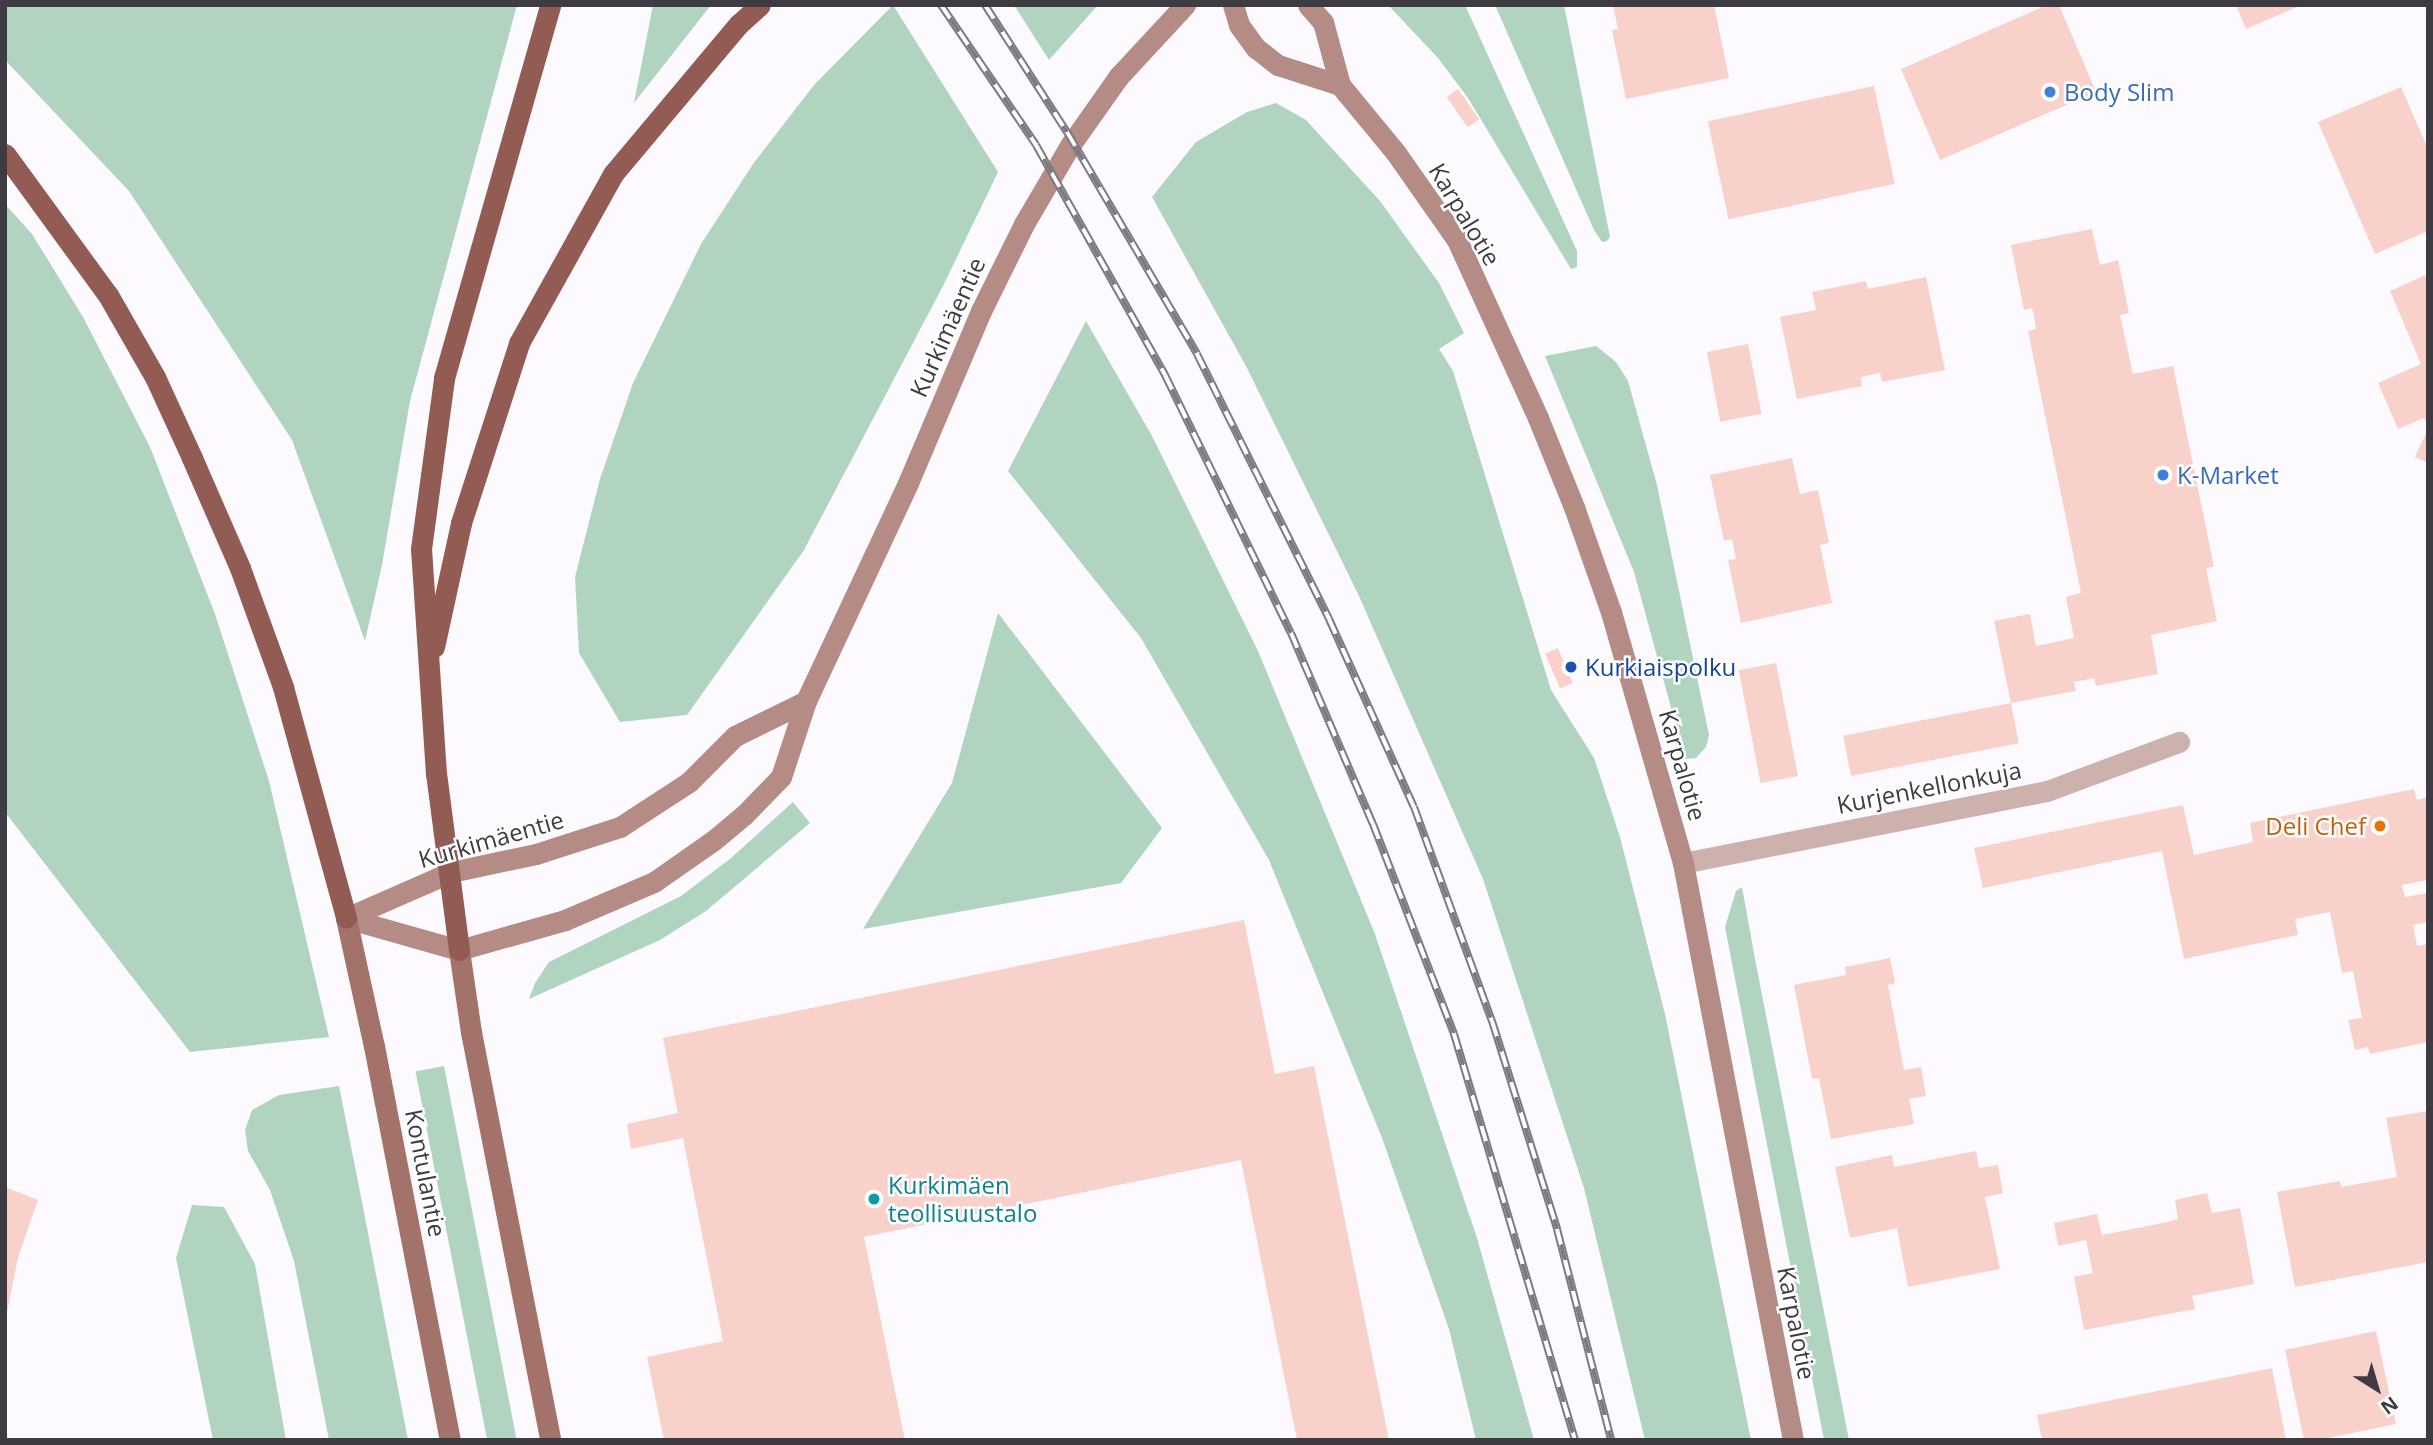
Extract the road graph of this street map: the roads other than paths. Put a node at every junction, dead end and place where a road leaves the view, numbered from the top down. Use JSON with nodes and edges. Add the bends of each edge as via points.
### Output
{"nodes":[{"id":1,"x":550,"y":5,"type":"edge"},
{"id":2,"x":760,"y":5,"type":"edge"},
{"id":3,"x":1185,"y":5,"type":"edge"},
{"id":4,"x":1233,"y":5,"type":"edge"},
{"id":5,"x":1308,"y":5,"type":"edge"},
{"id":6,"x":1340,"y":85,"type":"junction"},
{"id":7,"x":5,"y":154,"type":"edge"},
{"id":8,"x":428,"y":672,"type":"junction"},
{"id":9,"x":806,"y":701,"type":"junction"},
{"id":10,"x":2179,"y":742,"type":"dead end"},
{"id":11,"x":1683,"y":863,"type":"junction"},
{"id":12,"x":451,"y":872,"type":"junction"},
{"id":13,"x":346,"y":918,"type":"junction"},
{"id":14,"x":459,"y":950,"type":"junction"},
{"id":15,"x":450,"y":1440,"type":"edge"},
{"id":16,"x":550,"y":1440,"type":"edge"},
{"id":17,"x":1793,"y":1440,"type":"edge"}],
"edges":[{"from":1,"to":8,"type":"highway","via":[[444,379],[421,548]]},
{"from":2,"to":8,"type":"highway","via":[[739,23],[613,174],[519,343],[461,523]]},
{"from":3,"to":9,"type":"street","name":"Kurkimäentie","via":[[1119,76],[1071,144],[1024,224]]},
{"from":4,"to":6,"type":"street","via":[[1239,25],[1256,48],[1278,65]]},
{"from":5,"to":6,"type":"street","name":"Karpalotie","via":[[1323,22]]},
{"from":6,"to":11,"type":"street","name":"Karpalotie","via":[[1396,153],[1457,240],[1506,343],[1574,507],[1606,599]]},
{"from":7,"to":13,"type":"highway","via":[[108,295],[155,377],[192,458],[240,568],[283,687]]},
{"from":8,"to":12,"type":"highway","via":[[436,774]]},
{"from":9,"to":12,"type":"street","name":"Kurkimäentie","via":[[735,736],[689,782],[620,827],[536,853]]},
{"from":9,"to":14,"type":"street","name":"Kurkimäentie","via":[[781,777],[714,840],[654,881],[565,920]]},
{"from":10,"to":11,"type":"street","name":"Kurjenkellonkuja","via":[[2047,790]]},
{"from":11,"to":17,"type":"street","name":"Karpalotie"},
{"from":12,"to":13,"type":"street","name":"Kurkimäentie"},
{"from":12,"to":14,"type":"highway"},
{"from":13,"to":14,"type":"street"},
{"from":13,"to":15,"type":"main road","name":"Kontulantie"},
{"from":14,"to":16,"type":"main road"}]}
